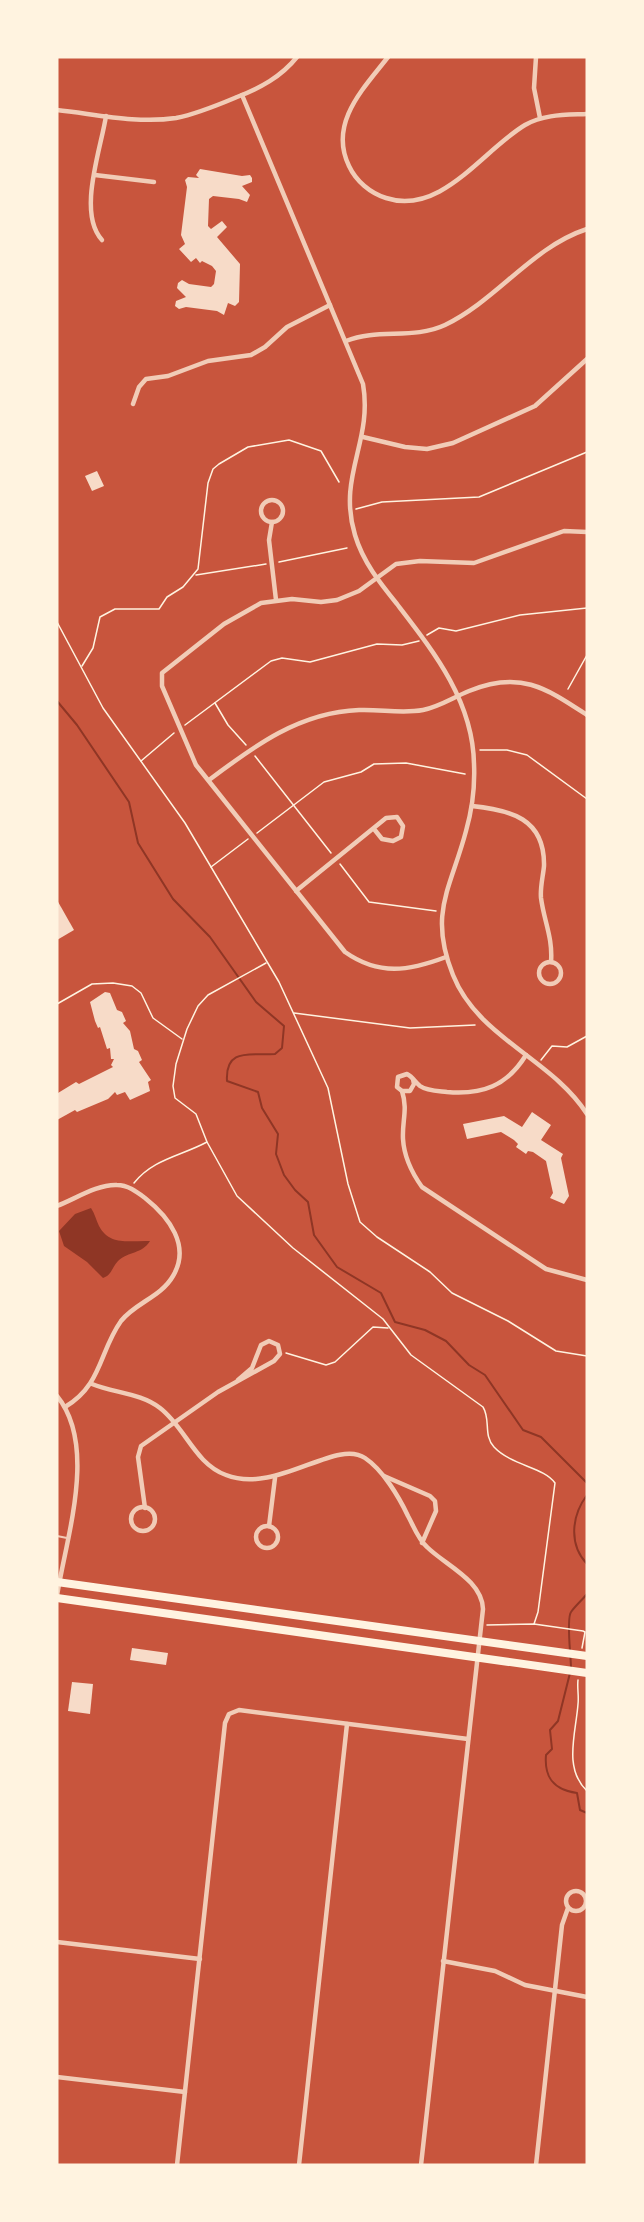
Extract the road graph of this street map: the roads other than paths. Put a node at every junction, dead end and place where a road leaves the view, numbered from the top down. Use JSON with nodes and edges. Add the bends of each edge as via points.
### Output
{"nodes":[{"id":1,"x":297,"y":57,"type":"edge"},
{"id":2,"x":388,"y":57,"type":"edge"},
{"id":3,"x":536,"y":57,"type":"edge"},
{"id":4,"x":242,"y":95,"type":"junction"},
{"id":5,"x":57,"y":110,"type":"edge"},
{"id":6,"x":587,"y":114,"type":"edge"},
{"id":7,"x":106,"y":116,"type":"junction"},
{"id":8,"x":540,"y":118,"type":"junction"},
{"id":9,"x":95,"y":175,"type":"junction"},
{"id":10,"x":154,"y":182,"type":"dead end"},
{"id":11,"x":587,"y":229,"type":"edge"},
{"id":12,"x":102,"y":240,"type":"dead end"},
{"id":13,"x":330,"y":305,"type":"junction"},
{"id":14,"x":346,"y":341,"type":"junction"},
{"id":15,"x":587,"y":359,"type":"edge"},
{"id":16,"x":133,"y":404,"type":"dead end"},
{"id":17,"x":363,"y":437,"type":"junction"},
{"id":18,"x":273,"y":522,"type":"junction"},
{"id":19,"x":587,"y":532,"type":"edge"},
{"id":20,"x":376,"y":578,"type":"junction"},
{"id":21,"x":276,"y":600,"type":"junction"},
{"id":22,"x":460,"y":696,"type":"junction"},
{"id":23,"x":587,"y":715,"type":"edge"},
{"id":24,"x":209,"y":780,"type":"junction"},
{"id":25,"x":472,"y":806,"type":"junction"},
{"id":26,"x":374,"y":829,"type":"junction"},
{"id":27,"x":296,"y":891,"type":"junction"},
{"id":28,"x":446,"y":957,"type":"junction"},
{"id":29,"x":551,"y":962,"type":"junction"},
{"id":30,"x":526,"y":1055,"type":"junction"},
{"id":31,"x":413,"y":1079,"type":"junction"},
{"id":32,"x":402,"y":1091,"type":"junction"},
{"id":33,"x":587,"y":1114,"type":"edge"},
{"id":34,"x":57,"y":1206,"type":"edge"},
{"id":35,"x":587,"y":1280,"type":"edge"},
{"id":36,"x":238,"y":1380,"type":"junction"},
{"id":37,"x":92,"y":1384,"type":"junction"},
{"id":38,"x":57,"y":1396,"type":"edge"},
{"id":39,"x":65,"y":1407,"type":"junction"},
{"id":40,"x":175,"y":1423,"type":"junction"},
{"id":41,"x":381,"y":1475,"type":"junction"},
{"id":42,"x":274,"y":1478,"type":"junction"},
{"id":43,"x":145,"y":1508,"type":"junction"},
{"id":44,"x":269,"y":1526,"type":"junction"},
{"id":45,"x":57,"y":1536,"type":"edge"},
{"id":46,"x":67,"y":1538,"type":"junction"},
{"id":47,"x":422,"y":1543,"type":"junction"},
{"id":48,"x":58,"y":1582,"type":"edge"},
{"id":49,"x":57,"y":1597,"type":"edge"},
{"id":50,"x":479,"y":1641,"type":"junction"},
{"id":51,"x":477,"y":1657,"type":"junction"},
{"id":52,"x":584,"y":1657,"type":"edge"},
{"id":53,"x":583,"y":1675,"type":"edge"},
{"id":54,"x":347,"y":1724,"type":"junction"},
{"id":55,"x":468,"y":1739,"type":"junction"},
{"id":56,"x":568,"y":1908,"type":"junction"},
{"id":57,"x":57,"y":1942,"type":"edge"},
{"id":58,"x":200,"y":1959,"type":"junction"},
{"id":59,"x":443,"y":1961,"type":"junction"},
{"id":60,"x":556,"y":1992,"type":"junction"},
{"id":61,"x":587,"y":1997,"type":"edge"},
{"id":62,"x":57,"y":2077,"type":"edge"},
{"id":63,"x":185,"y":2092,"type":"junction"},
{"id":64,"x":177,"y":2165,"type":"edge"},
{"id":65,"x":299,"y":2165,"type":"edge"},
{"id":66,"x":421,"y":2165,"type":"edge"},
{"id":67,"x":536,"y":2165,"type":"edge"}],
"edges":[{"from":1,"to":4,"type":"street","via":[[273,80]]},
{"from":2,"to":8,"type":"street","via":[[349,111],[343,134],[349,166],[361,183],[392,200],[426,198]]},
{"from":3,"to":8,"type":"street","via":[[534,88]]},
{"from":4,"to":7,"type":"street","via":[[176,118]]},
{"from":4,"to":13,"type":"street"},
{"from":5,"to":7,"type":"street"},
{"from":6,"to":8,"type":"street"},
{"from":7,"to":9,"type":"street"},
{"from":9,"to":10,"type":"street"},
{"from":9,"to":12,"type":"street","via":[[90,211],[93,231]]},
{"from":11,"to":14,"type":"street","via":[[549,248],[444,326],[414,334],[375,334]]},
{"from":13,"to":14,"type":"street"},
{"from":13,"to":16,"type":"street","via":[[287,327],[251,355],[208,360],[146,380]]},
{"from":14,"to":17,"type":"street","via":[[367,404]]},
{"from":15,"to":17,"type":"street","via":[[535,406],[453,443],[427,449]]},
{"from":17,"to":20,"type":"street","via":[[352,468],[349,510],[360,550]]},
{"from":18,"to":18,"type":"street","via":[[283,510],[277,502],[270,501],[262,507],[262,513],[267,521]]},
{"from":18,"to":21,"type":"street","via":[[269,540]]},
{"from":19,"to":20,"type":"street","via":[[564,531],[474,563],[396,564]]},
{"from":20,"to":21,"type":"street","via":[[337,600]]},
{"from":20,"to":22,"type":"street"},
{"from":21,"to":24,"type":"street","via":[[247,609],[162,674],[162,686],[180,729],[196,765]]},
{"from":22,"to":23,"type":"street","via":[[490,684],[522,682],[548,689]]},
{"from":22,"to":24,"type":"street","via":[[427,710],[360,710],[287,727]]},
{"from":22,"to":25,"type":"street","via":[[474,751]]},
{"from":24,"to":27,"type":"street"},
{"from":25,"to":28,"type":"street","via":[[442,911]]},
{"from":25,"to":29,"type":"street","via":[[512,812],[526,821],[539,838],[544,866],[541,897],[552,938]]},
{"from":26,"to":26,"type":"street","via":[[392,816],[403,826],[401,837],[393,842],[382,839]]},
{"from":26,"to":27,"type":"street"},
{"from":27,"to":28,"type":"street","via":[[339,946],[365,964],[393,970],[422,966]]},
{"from":28,"to":30,"type":"street","via":[[467,1001]]},
{"from":29,"to":29,"type":"street","via":[[557,965],[560,975],[556,982],[547,984],[539,973],[544,964]]},
{"from":30,"to":31,"type":"street","via":[[505,1080],[483,1091],[437,1091],[421,1087]]},
{"from":30,"to":33,"type":"street","via":[[565,1087]]},
{"from":31,"to":32,"type":"street","via":[[411,1089]]},
{"from":31,"to":32,"type":"street","via":[[406,1074],[398,1077],[397,1087]]},
{"from":32,"to":35,"type":"street","via":[[406,1105],[405,1148],[422,1187],[546,1269]]},
{"from":34,"to":37,"type":"street","via":[[106,1186],[121,1185],[156,1207],[171,1224],[177,1240],[179,1257],[167,1284],[122,1321]]},
{"from":36,"to":36,"type":"street","via":[[274,1361],[280,1354],[274,1342],[265,1342],[259,1348],[252,1368]]},
{"from":36,"to":40,"type":"street"},
{"from":37,"to":39,"type":"street"},
{"from":37,"to":40,"type":"street","via":[[155,1404]]},
{"from":38,"to":39,"type":"street"},
{"from":39,"to":46,"type":"street","via":[[74,1426],[78,1454]]},
{"from":40,"to":42,"type":"street","via":[[208,1466],[242,1480]]},
{"from":40,"to":43,"type":"street","via":[[145,1442],[138,1452]]},
{"from":41,"to":42,"type":"street","via":[[365,1457],[346,1452]]},
{"from":41,"to":47,"type":"street"},
{"from":41,"to":47,"type":"street","via":[[435,1501],[436,1510]]},
{"from":42,"to":44,"type":"street"},
{"from":43,"to":43,"type":"street","via":[[136,1510],[131,1517],[134,1527],[143,1531],[155,1522],[153,1512]]},
{"from":44,"to":44,"type":"street","via":[[260,1529],[255,1538],[266,1549],[278,1541],[277,1532]]},
{"from":45,"to":46,"type":"lane"},
{"from":46,"to":48,"type":"street"},
{"from":47,"to":50,"type":"street","via":[[479,1592],[483,1603]]},
{"from":48,"to":49,"type":"street"},
{"from":48,"to":50,"type":"main road"},
{"from":49,"to":51,"type":"main road"},
{"from":50,"to":51,"type":"street"},
{"from":50,"to":52,"type":"main road"},
{"from":51,"to":53,"type":"main road"},
{"from":51,"to":55,"type":"street"},
{"from":54,"to":55,"type":"street"},
{"from":54,"to":58,"type":"street","via":[[239,1710],[229,1714]]},
{"from":54,"to":65,"type":"street"},
{"from":55,"to":59,"type":"street"},
{"from":56,"to":56,"type":"street","via":[[581,1910],[584,1895],[578,1891],[569,1893]]},
{"from":56,"to":60,"type":"street","via":[[562,1925]]},
{"from":57,"to":58,"type":"street"},
{"from":58,"to":63,"type":"street"},
{"from":59,"to":60,"type":"street","via":[[495,1971]]},
{"from":59,"to":66,"type":"street"},
{"from":60,"to":61,"type":"street"},
{"from":60,"to":67,"type":"street"},
{"from":62,"to":63,"type":"street"},
{"from":63,"to":64,"type":"street"}]}
